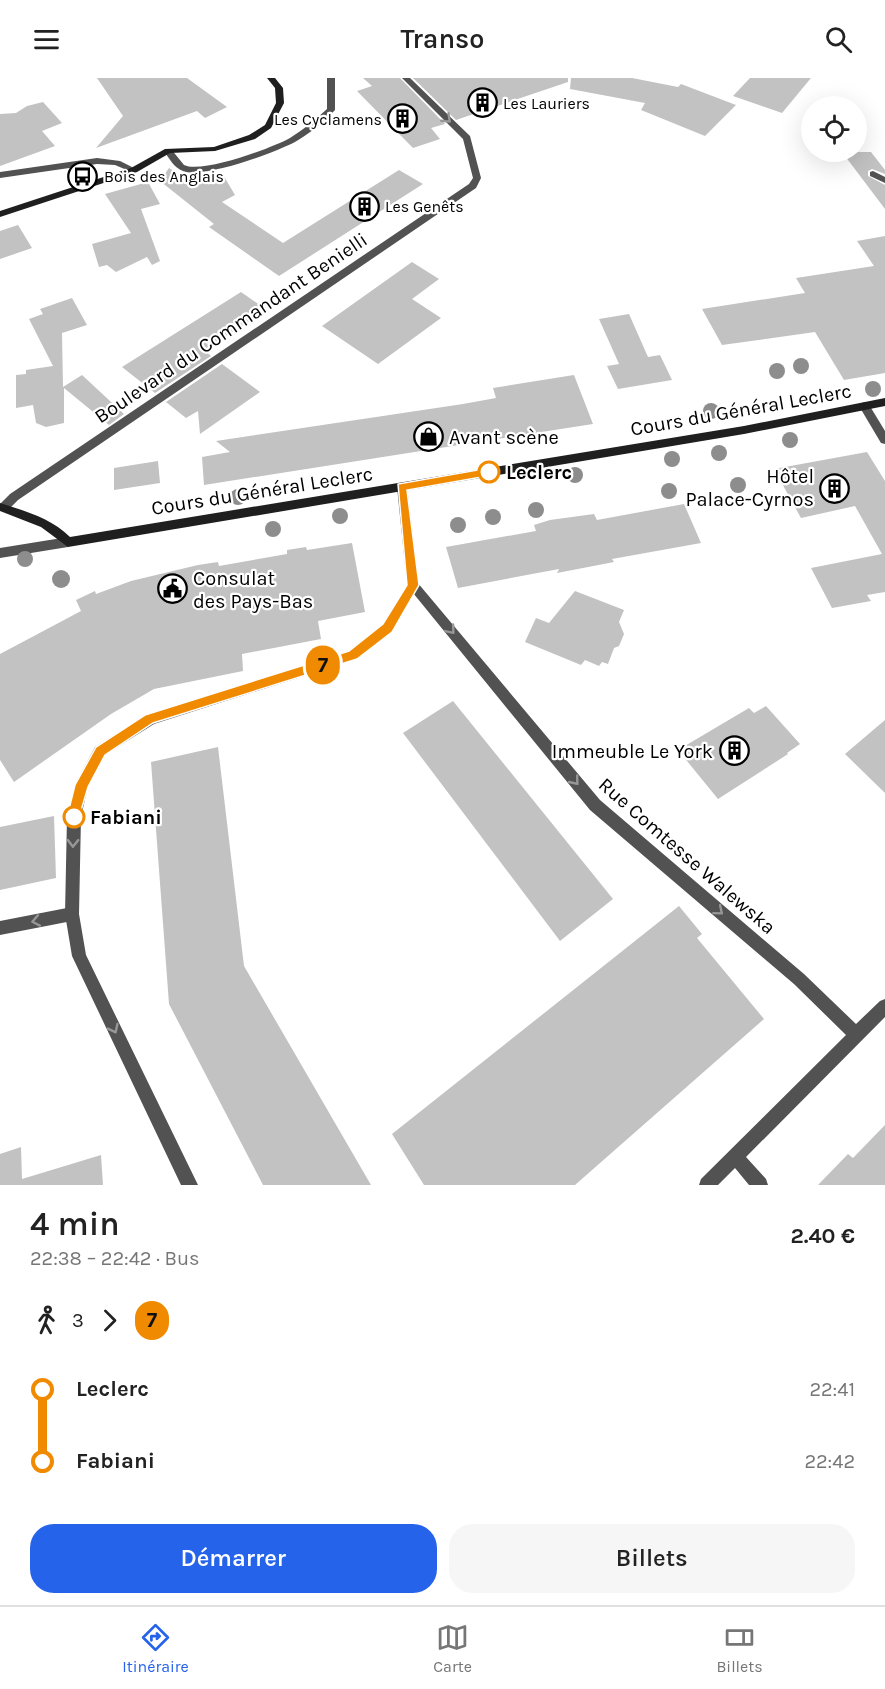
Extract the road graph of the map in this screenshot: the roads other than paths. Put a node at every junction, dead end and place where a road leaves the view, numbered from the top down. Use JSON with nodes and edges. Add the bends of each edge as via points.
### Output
{"nodes":[{"id":1,"x":271,"y":78,"type":"edge"},
{"id":2,"x":331,"y":78,"type":"edge"},
{"id":3,"x":406,"y":78,"type":"edge"},
{"id":4,"x":168,"y":151,"type":"junction"},
{"id":5,"x":134,"y":170,"type":"junction"},
{"id":6,"x":873,"y":174,"type":"dead end"},
{"id":7,"x":0,"y":175,"type":"edge"},
{"id":8,"x":885,"y":180,"type":"edge"},
{"id":9,"x":0,"y":213,"type":"edge"},
{"id":10,"x":885,"y":402,"type":"edge"},
{"id":11,"x":864,"y":406,"type":"junction"},
{"id":12,"x":885,"y":440,"type":"edge"},
{"id":13,"x":402,"y":487,"type":"junction"},
{"id":14,"x":2,"y":507,"type":"edge"},
{"id":15,"x":68,"y":542,"type":"junction"},
{"id":16,"x":0,"y":553,"type":"edge"},
{"id":17,"x":413,"y":585,"type":"junction"},
{"id":18,"x":72,"y":914,"type":"junction"},
{"id":19,"x":0,"y":928,"type":"edge"},
{"id":20,"x":885,"y":1006,"type":"edge"},
{"id":21,"x":856,"y":1034,"type":"junction"},
{"id":22,"x":736,"y":1157,"type":"junction"},
{"id":23,"x":189,"y":1185,"type":"edge"},
{"id":24,"x":707,"y":1185,"type":"edge"},
{"id":25,"x":760,"y":1185,"type":"edge"}],
"edges":[{"from":1,"to":4,"type":"main road","via":[[279,88],[280,103],[268,126],[252,137],[215,149]]},
{"from":2,"to":4,"type":"street","via":[[331,110],[292,140],[197,171],[185,170]]},
{"from":3,"to":14,"type":"street","name":"Boulevard du Commandant Benielli","one_way":true,"via":[[467,138],[477,178],[473,186]]},
{"from":4,"to":5,"type":"main road"},
{"from":5,"to":7,"type":"street","via":[[97,161]]},
{"from":5,"to":9,"type":"main road"},
{"from":6,"to":8,"type":"street"},
{"from":10,"to":11,"type":"main road","name":"Cours du Général Leclerc"},
{"from":11,"to":12,"type":"street"},
{"from":11,"to":13,"type":"main road","name":"Cours du Général Leclerc"},
{"from":13,"to":15,"type":"main road","name":"Cours du Général Leclerc"},
{"from":13,"to":17,"type":"street"},
{"from":14,"to":15,"type":"main road","via":[[46,523]]},
{"from":15,"to":16,"type":"street","name":"Cours du Général Leclerc"},
{"from":17,"to":18,"type":"street","one_way":true,"via":[[388,628],[352,655],[150,719],[100,751],[82,785],[74,817]]},
{"from":17,"to":21,"type":"street","name":"Rue Comtesse Walewska","one_way":true,"via":[[595,806],[799,979]]},
{"from":18,"to":19,"type":"street","one_way":true},
{"from":18,"to":23,"type":"street","one_way":true,"via":[[79,956]]},
{"from":20,"to":21,"type":"street"},
{"from":21,"to":22,"type":"street"},
{"from":22,"to":24,"type":"street"},
{"from":22,"to":25,"type":"street"}]}
